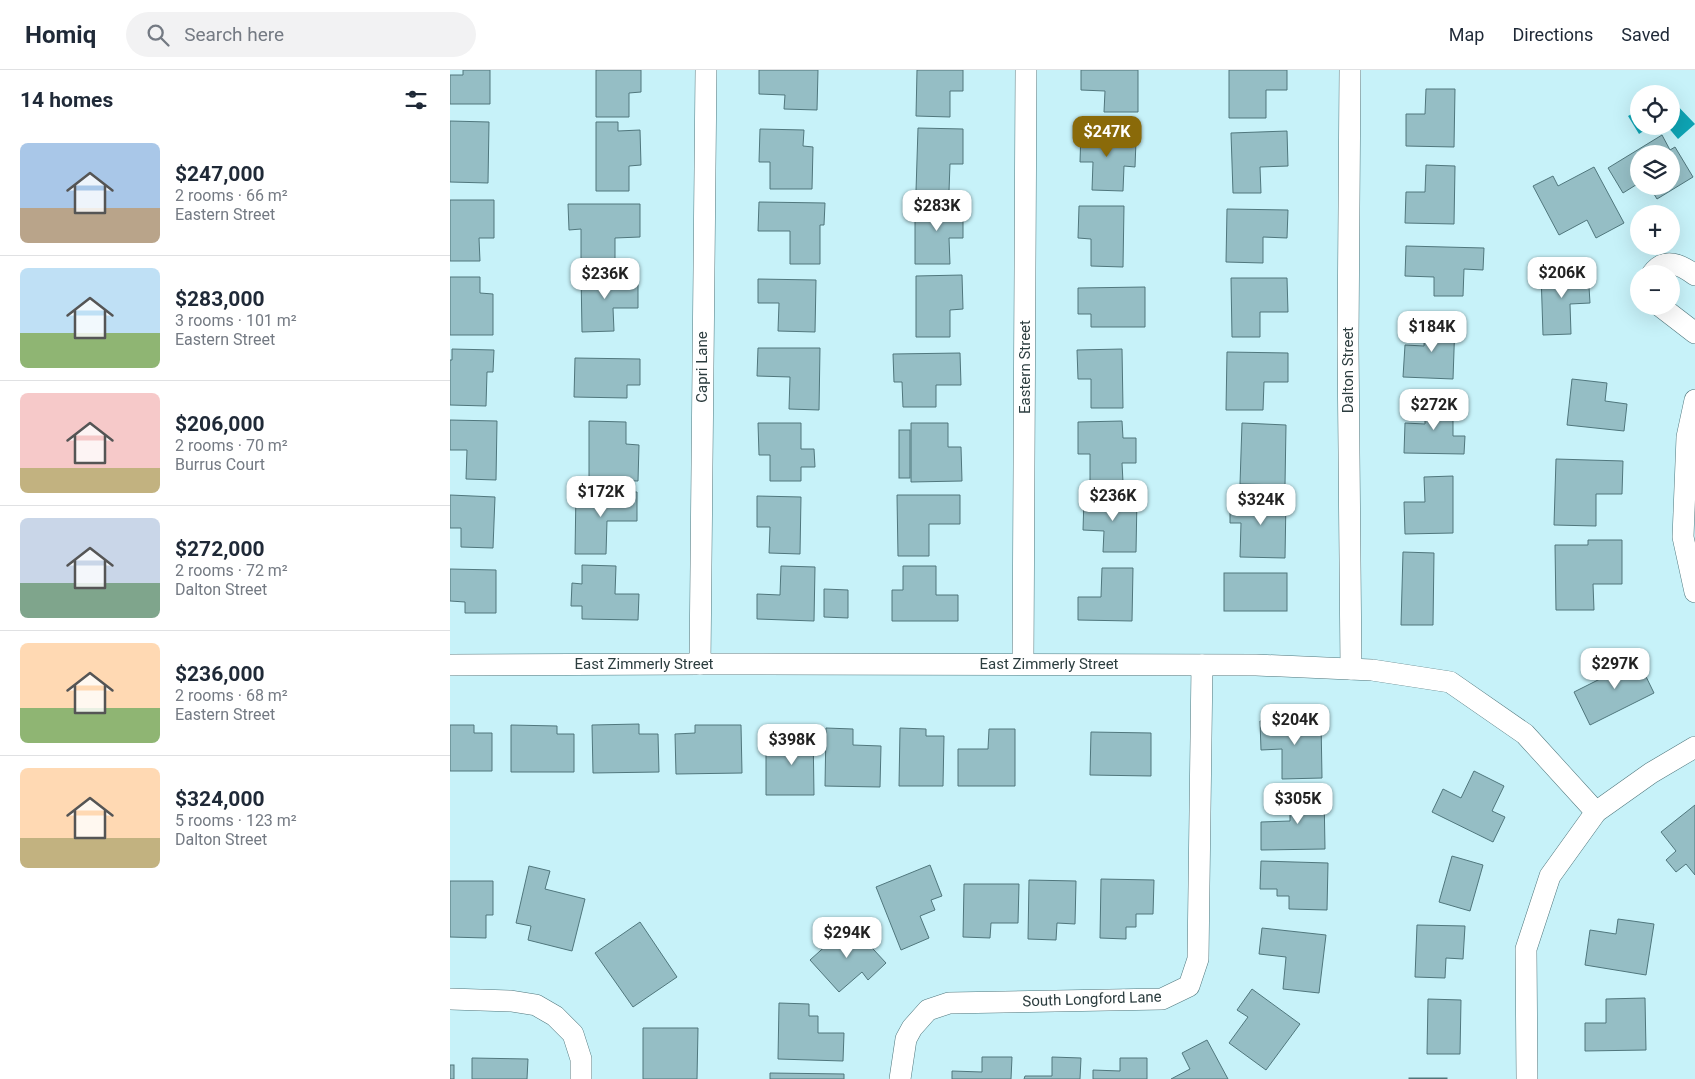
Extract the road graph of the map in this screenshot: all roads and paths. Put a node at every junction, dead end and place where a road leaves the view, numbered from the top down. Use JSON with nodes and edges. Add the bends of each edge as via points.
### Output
{"nodes":[{"id":1,"x":706,"y":70,"type":"edge"},
{"id":2,"x":1026,"y":70,"type":"edge"},
{"id":3,"x":1350,"y":70,"type":"edge"},
{"id":4,"x":1661,"y":265,"type":"edge"},
{"id":5,"x":1680,"y":265,"type":"edge"},
{"id":6,"x":1680,"y":265,"type":"edge"},
{"id":7,"x":1695,"y":275,"type":"edge"},
{"id":8,"x":1672,"y":315,"type":"edge"},
{"id":9,"x":1695,"y":333,"type":"edge"},
{"id":10,"x":1695,"y":400,"type":"edge"},
{"id":11,"x":1695,"y":592,"type":"edge"},
{"id":12,"x":700,"y":664,"type":"junction"},
{"id":13,"x":1023,"y":664,"type":"junction"},
{"id":14,"x":1202,"y":664,"type":"junction"},
{"id":15,"x":450,"y":665,"type":"edge"},
{"id":16,"x":1351,"y":669,"type":"junction"},
{"id":17,"x":1695,"y":747,"type":"edge"},
{"id":18,"x":1596,"y":812,"type":"junction"},
{"id":19,"x":450,"y":999,"type":"edge"},
{"id":20,"x":580,"y":1079,"type":"edge"},
{"id":21,"x":900,"y":1079,"type":"edge"},
{"id":22,"x":1526,"y":1079,"type":"edge"}],
"edges":[{"from":1,"to":12,"type":"street","name":"Capri Lane"},
{"from":2,"to":13,"type":"street","name":"Eastern Street"},
{"from":3,"to":16,"type":"street","name":"Dalton Street"},
{"from":4,"to":6,"type":"street"},
{"from":5,"to":7,"type":"street"},
{"from":8,"to":9,"type":"street"},
{"from":10,"to":11,"type":"street","via":[[1686,437],[1683,537]]},
{"from":12,"to":13,"type":"street","name":"East Zimmerly Street"},
{"from":12,"to":15,"type":"street","name":"East Zimmerly Street"},
{"from":13,"to":14,"type":"street","name":"East Zimmerly Street"},
{"from":14,"to":16,"type":"street","name":"East Zimmerly Street"},
{"from":14,"to":21,"type":"street","name":"South Longford Lane","via":[[1198,959],[1189,986],[1162,999],[948,1003],[928,1010],[912,1028],[906,1039]]},
{"from":16,"to":18,"type":"street","name":"East Zimmerly Street","via":[[1450,682],[1525,734]]},
{"from":17,"to":18,"type":"street"},
{"from":18,"to":22,"type":"street","via":[[1550,876],[1526,949]]},
{"from":19,"to":20,"type":"street","via":[[536,1004],[555,1016],[572,1034],[581,1059]]}]}
